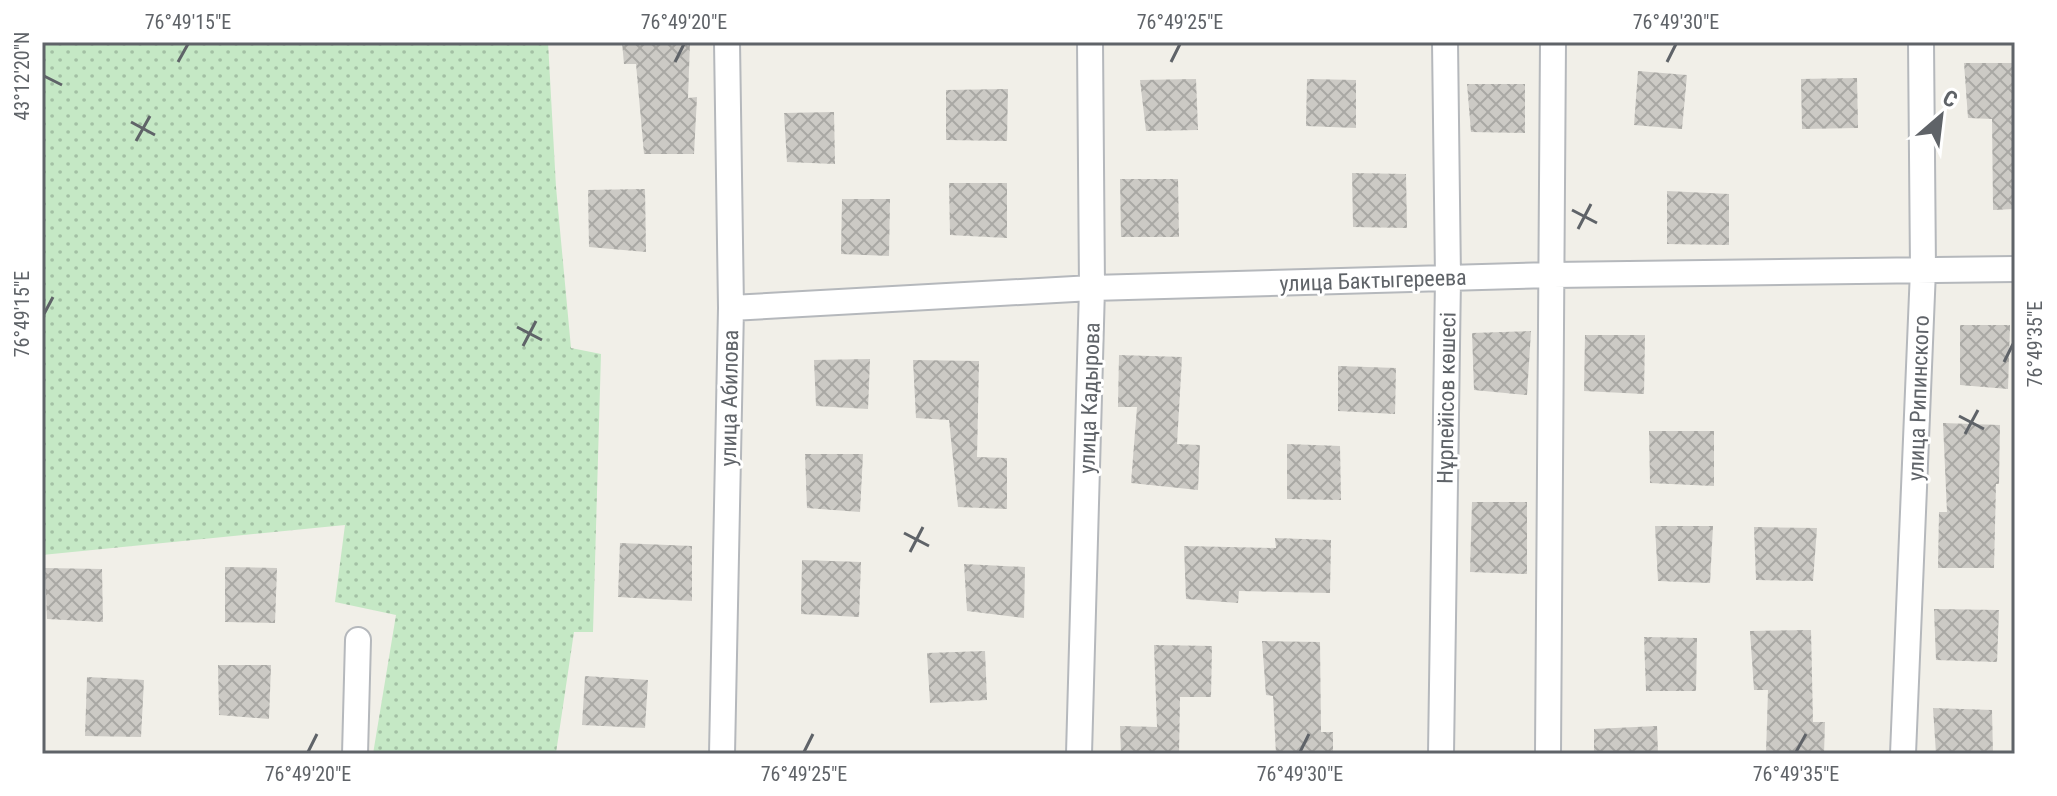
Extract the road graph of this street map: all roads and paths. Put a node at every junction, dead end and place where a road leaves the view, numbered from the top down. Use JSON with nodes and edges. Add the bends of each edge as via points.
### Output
{"nodes":[{"id":1,"x":727,"y":42,"type":"edge"},
{"id":2,"x":1090,"y":42,"type":"edge"},
{"id":3,"x":1445,"y":42,"type":"edge"},
{"id":4,"x":1553,"y":42,"type":"edge"},
{"id":5,"x":1921,"y":42,"type":"edge"},
{"id":6,"x":2015,"y":269,"type":"edge"},
{"id":7,"x":1923,"y":270,"type":"junction"},
{"id":8,"x":1553,"y":275,"type":"junction"},
{"id":9,"x":1448,"y":278,"type":"junction"},
{"id":10,"x":1092,"y":288,"type":"junction"},
{"id":11,"x":731,"y":308,"type":"junction"},
{"id":12,"x":358,"y":640,"type":"dead end"},
{"id":13,"x":355,"y":754,"type":"edge"},
{"id":14,"x":722,"y":754,"type":"edge"},
{"id":15,"x":1079,"y":754,"type":"edge"},
{"id":16,"x":1441,"y":754,"type":"edge"},
{"id":17,"x":1548,"y":754,"type":"edge"},
{"id":18,"x":1903,"y":754,"type":"edge"}],
"edges":[{"from":1,"to":11,"type":"street","name":"улица Абилова"},
{"from":2,"to":10,"type":"street","name":"улица Кадырова"},
{"from":3,"to":9,"type":"street","name":"Нұрпейісов көшесі"},
{"from":4,"to":8,"type":"street"},
{"from":5,"to":7,"type":"street","name":"улица Рипинского"},
{"from":6,"to":7,"type":"street","name":"улица Бактыгереева"},
{"from":7,"to":8,"type":"street","name":"улица Бактыгереева"},
{"from":7,"to":18,"type":"street","name":"улица Рипинского"},
{"from":8,"to":9,"type":"street","name":"улица Бактыгереева"},
{"from":8,"to":17,"type":"street"},
{"from":9,"to":10,"type":"street","name":"улица Бактыгереева"},
{"from":9,"to":16,"type":"street","name":"Нұрпейісов көшесі"},
{"from":10,"to":11,"type":"street","name":"улица Бактыгереева"},
{"from":10,"to":15,"type":"street","name":"улица Кадырова"},
{"from":11,"to":14,"type":"street","name":"улица Абилова"},
{"from":12,"to":13,"type":"street"}]}
